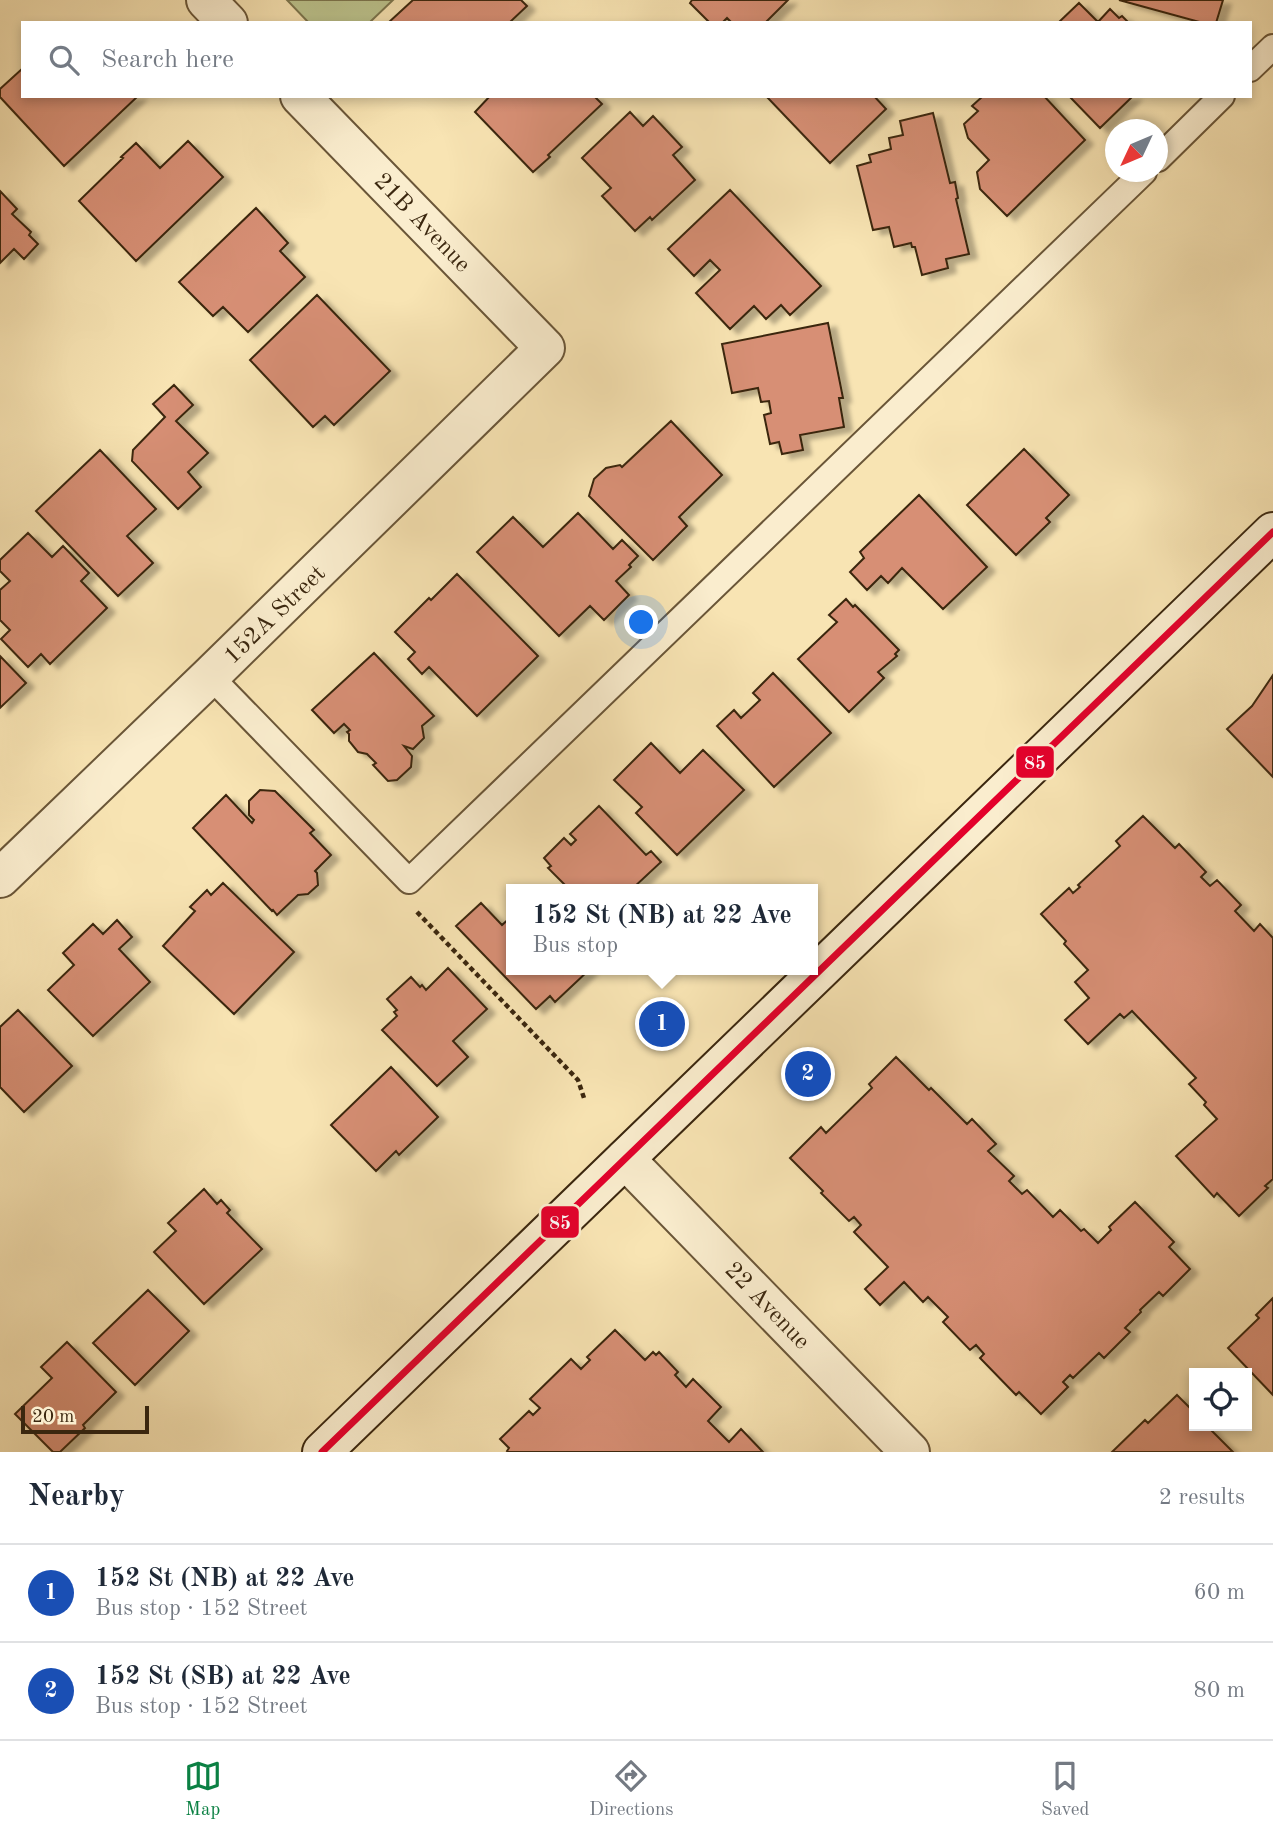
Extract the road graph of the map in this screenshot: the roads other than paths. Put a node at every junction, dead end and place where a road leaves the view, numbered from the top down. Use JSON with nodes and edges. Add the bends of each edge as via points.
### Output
{"nodes":[{"id":1,"x":206,"y":0,"type":"edge"},
{"id":2,"x":226,"y":21,"type":"edge"},
{"id":3,"x":1273,"y":47,"type":"edge"},
{"id":4,"x":1252,"y":67,"type":"edge"},
{"id":5,"x":302,"y":98,"type":"edge"},
{"id":6,"x":1220,"y":98,"type":"edge"},
{"id":7,"x":1168,"y":148,"type":"edge"},
{"id":8,"x":1134,"y":182,"type":"edge"},
{"id":9,"x":545,"y":348,"type":"joint"},
{"id":10,"x":1273,"y":532,"type":"edge"},
{"id":11,"x":210,"y":676,"type":"junction"},
{"id":12,"x":0,"y":878,"type":"edge"},
{"id":13,"x":818,"y":972,"type":"edge"},
{"id":14,"x":815,"y":975,"type":"edge"},
{"id":15,"x":625,"y":1159,"type":"junction"},
{"id":16,"x":321,"y":1452,"type":"edge"},
{"id":17,"x":911,"y":1452,"type":"edge"}],
"edges":[{"from":1,"to":2,"type":"street"},
{"from":3,"to":4,"type":"lane"},
{"from":5,"to":9,"type":"street","name":"21B Avenue"},
{"from":6,"to":7,"type":"lane"},
{"from":8,"to":11,"type":"lane","via":[[409,881]]},
{"from":9,"to":11,"type":"street","name":"152A Street"},
{"from":10,"to":13,"type":"street"},
{"from":11,"to":12,"type":"street","name":"152A Street"},
{"from":14,"to":15,"type":"street"},
{"from":15,"to":16,"type":"street"},
{"from":15,"to":17,"type":"street","name":"22 Avenue"}]}
